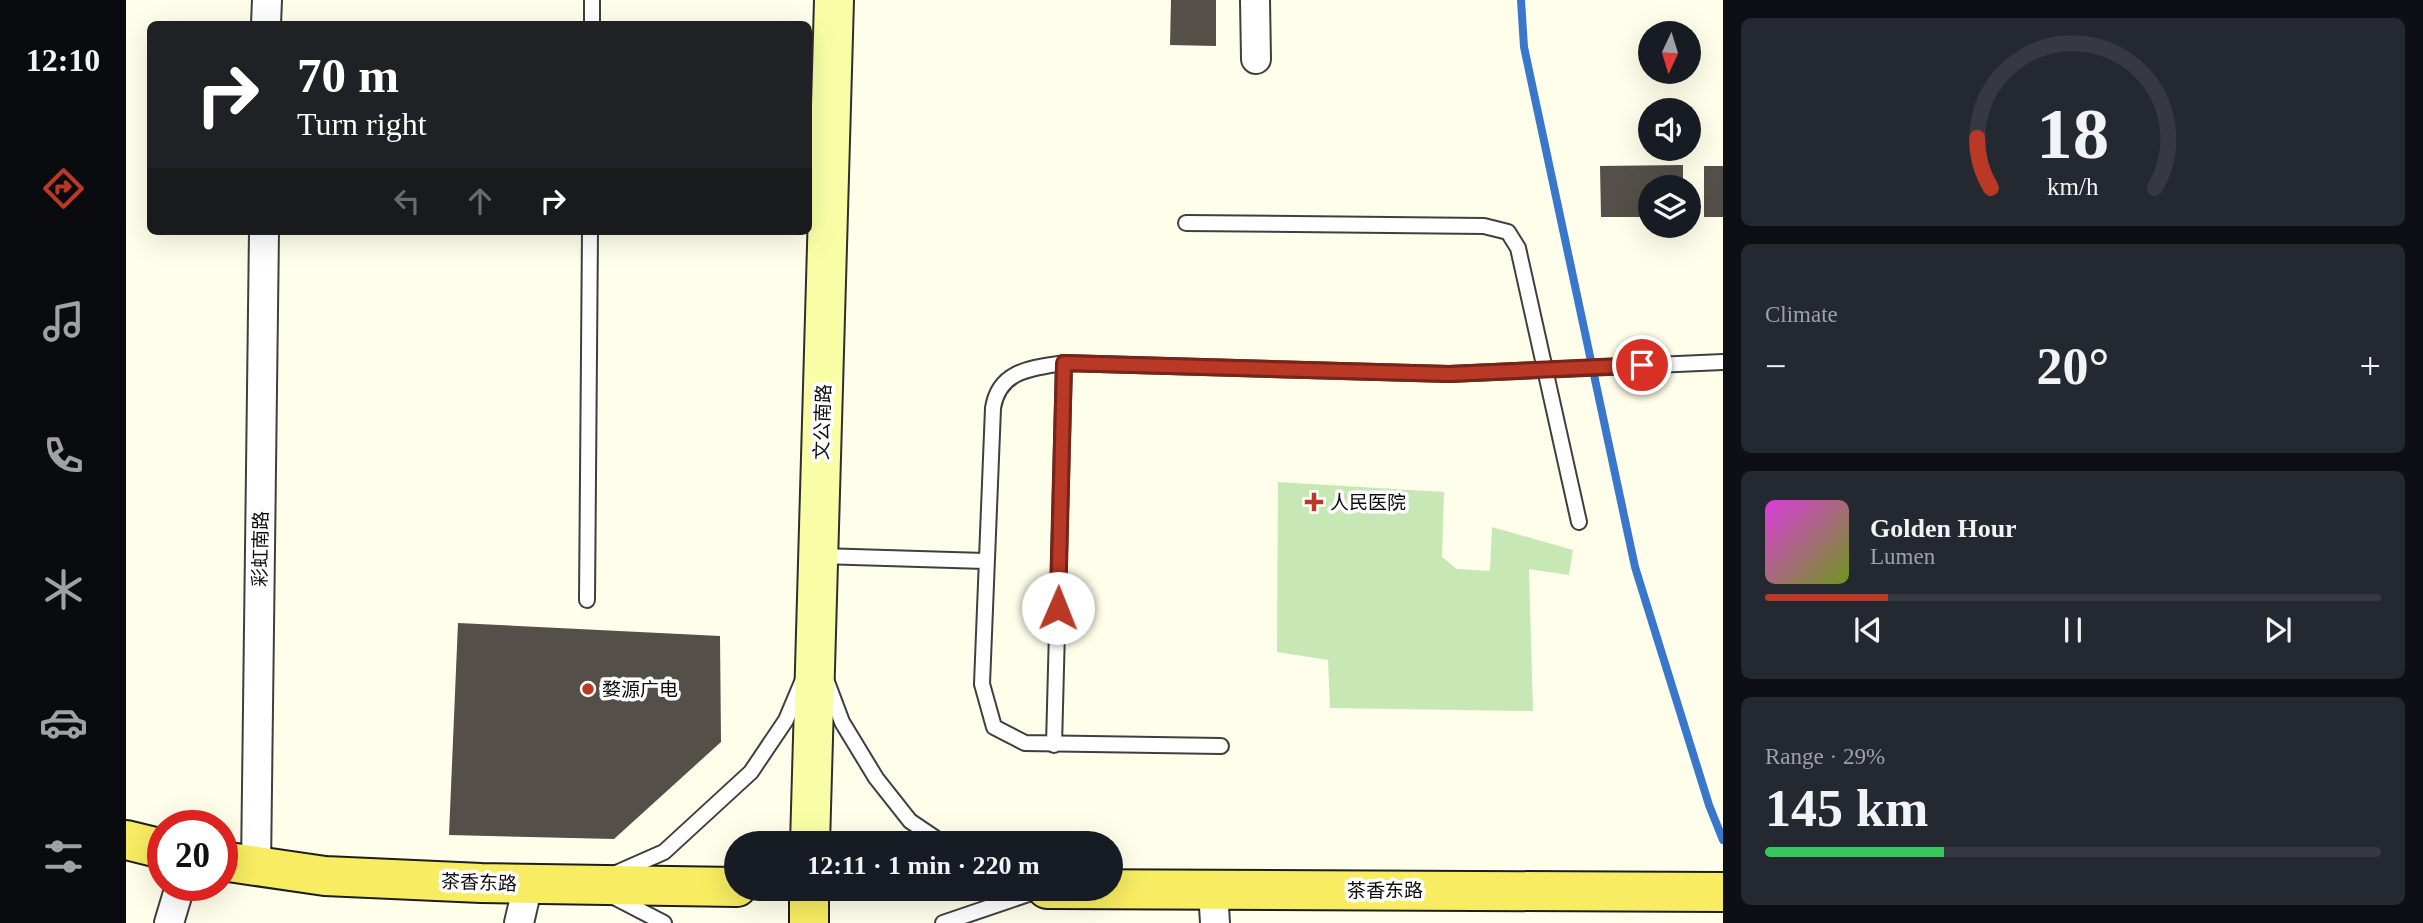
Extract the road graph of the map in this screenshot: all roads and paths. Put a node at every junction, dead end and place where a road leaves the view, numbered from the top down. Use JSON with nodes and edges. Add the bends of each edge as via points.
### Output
{"nodes":[{"id":1,"x":267,"y":0,"type":"edge"},
{"id":2,"x":592,"y":0,"type":"edge"},
{"id":3,"x":834,"y":0,"type":"edge"},
{"id":4,"x":1255,"y":0,"type":"edge"},
{"id":5,"x":266,"y":21,"type":"edge"},
{"id":6,"x":592,"y":21,"type":"edge"},
{"id":7,"x":1256,"y":59,"type":"dead end"},
{"id":8,"x":1186,"y":223,"type":"dead end"},
{"id":9,"x":264,"y":235,"type":"edge"},
{"id":10,"x":590,"y":235,"type":"edge"},
{"id":11,"x":1723,"y":362,"type":"edge"},
{"id":12,"x":1064,"y":363,"type":"junction"},
{"id":13,"x":1544,"y":370,"type":"junction"},
{"id":14,"x":1579,"y":522,"type":"dead end"},
{"id":15,"x":818,"y":556,"type":"junction"},
{"id":16,"x":985,"y":561,"type":"junction"},
{"id":17,"x":587,"y":600,"type":"dead end"},
{"id":18,"x":816,"y":651,"type":"junction"},
{"id":19,"x":1055,"y":745,"type":"junction"},
{"id":20,"x":1220,"y":746,"type":"dead end"},
{"id":21,"x":810,"y":831,"type":"edge"},
{"id":22,"x":925,"y":831,"type":"edge"},
{"id":23,"x":126,"y":840,"type":"edge"},
{"id":24,"x":147,"y":845,"type":"edge"},
{"id":25,"x":239,"y":864,"type":"edge"},
{"id":26,"x":528,"y":884,"type":"junction"},
{"id":27,"x":589,"y":884,"type":"junction"},
{"id":28,"x":724,"y":887,"type":"edge"},
{"id":29,"x":1716,"y":892,"type":"edge"},
{"id":30,"x":1123,"y":897,"type":"edge"},
{"id":31,"x":176,"y":901,"type":"edge"},
{"id":32,"x":809,"y":901,"type":"edge"},
{"id":33,"x":1009,"y":901,"type":"edge"},
{"id":34,"x":1214,"y":906,"type":"edge"},
{"id":35,"x":169,"y":923,"type":"edge"},
{"id":36,"x":519,"y":923,"type":"edge"},
{"id":37,"x":664,"y":923,"type":"edge"},
{"id":38,"x":809,"y":923,"type":"edge"},
{"id":39,"x":943,"y":923,"type":"edge"}],
"edges":[{"from":1,"to":5,"type":"street"},
{"from":2,"to":6,"type":"lane"},
{"from":3,"to":15,"type":"main road","name":"文公南路"},
{"from":4,"to":7,"type":"street"},
{"from":8,"to":13,"type":"lane","via":[[1483,226],[1508,232],[1518,248]]},
{"from":9,"to":25,"type":"street","name":"彩虹南路"},
{"from":10,"to":17,"type":"lane"},
{"from":11,"to":13,"type":"lane"},
{"from":12,"to":13,"type":"lane","via":[[1449,374]]},
{"from":12,"to":16,"type":"lane","via":[[1010,377],[995,393]]},
{"from":12,"to":19,"type":"lane"},
{"from":13,"to":14,"type":"lane"},
{"from":15,"to":16,"type":"lane"},
{"from":15,"to":18,"type":"main road","name":"文公南路"},
{"from":16,"to":19,"type":"lane","via":[[982,684],[994,727],[1025,743]]},
{"from":18,"to":21,"type":"main road","name":"文公南路"},
{"from":18,"to":22,"type":"lane","via":[[842,722],[876,778],[910,821]]},
{"from":18,"to":27,"type":"lane","via":[[786,720],[751,772],[664,852]]},
{"from":19,"to":20,"type":"lane"},
{"from":23,"to":24,"type":"main road"},
{"from":25,"to":26,"type":"main road","name":"茶香东路","via":[[325,876]]},
{"from":26,"to":27,"type":"main road","name":"茶香东路"},
{"from":26,"to":36,"type":"street"},
{"from":27,"to":28,"type":"main road","name":"茶香东路"},
{"from":27,"to":37,"type":"lane"},
{"from":29,"to":34,"type":"main road","name":"茶香东路"},
{"from":30,"to":34,"type":"main road","name":"茶香东路"},
{"from":31,"to":35,"type":"street"},
{"from":32,"to":38,"type":"main road"},
{"from":33,"to":39,"type":"lane"}]}
